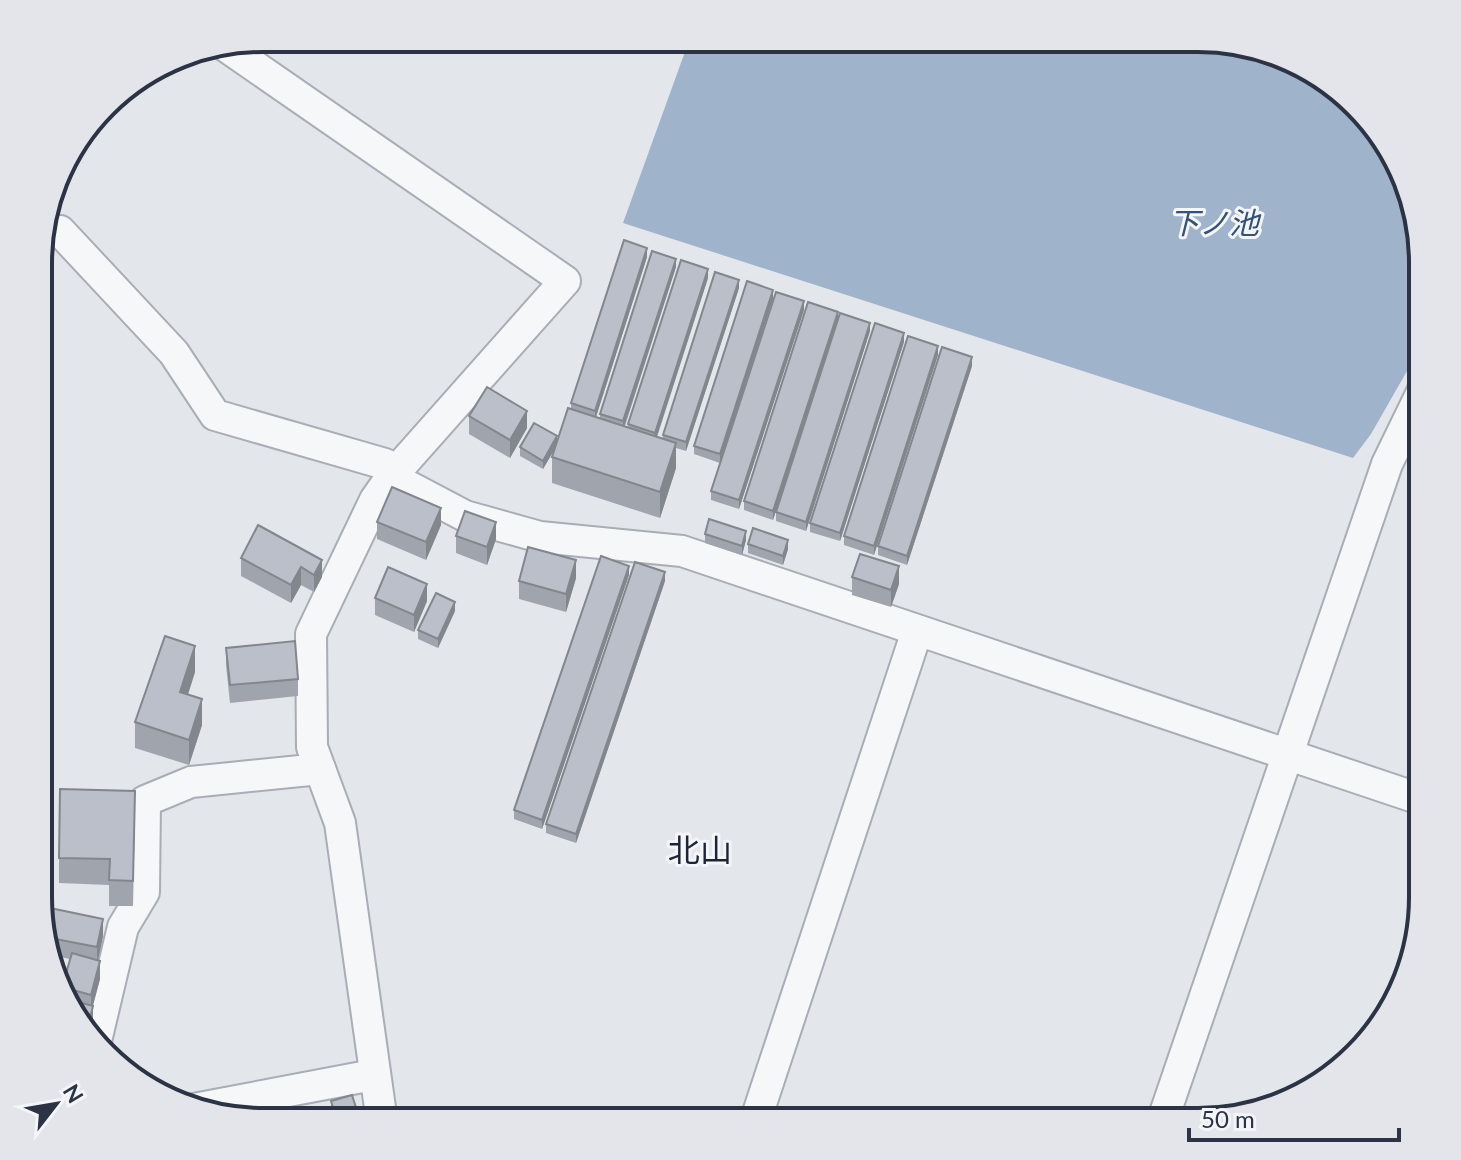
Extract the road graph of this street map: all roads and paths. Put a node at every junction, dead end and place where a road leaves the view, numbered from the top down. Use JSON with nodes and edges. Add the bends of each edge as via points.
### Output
{"nodes":[{"id":1,"x":237,"y":54,"type":"edge"},
{"id":2,"x":55,"y":231,"type":"edge"},
{"id":3,"x":1409,"y":419,"type":"edge"},
{"id":4,"x":391,"y":477,"type":"junction"},
{"id":5,"x":917,"y":631,"type":"junction"},
{"id":6,"x":1289,"y":755,"type":"junction"},
{"id":7,"x":320,"y":769,"type":"junction"},
{"id":8,"x":1409,"y":795,"type":"edge"},
{"id":9,"x":99,"y":1029,"type":"edge"},
{"id":10,"x":373,"y":1075,"type":"junction"},
{"id":11,"x":221,"y":1104,"type":"edge"},
{"id":12,"x":379,"y":1108,"type":"edge"},
{"id":13,"x":760,"y":1108,"type":"edge"},
{"id":14,"x":1167,"y":1108,"type":"edge"}],
"edges":[{"from":1,"to":4,"type":"street","via":[[565,281]]},
{"from":2,"to":4,"type":"street","via":[[174,353],[215,415],[385,464]]},
{"from":3,"to":6,"type":"street","via":[[1387,464]]},
{"from":4,"to":5,"type":"street","via":[[480,520],[540,537],[682,551]]},
{"from":4,"to":7,"type":"street","via":[[311,634],[312,747]]},
{"from":5,"to":6,"type":"street"},
{"from":5,"to":13,"type":"street"},
{"from":6,"to":8,"type":"street"},
{"from":6,"to":14,"type":"street"},
{"from":7,"to":9,"type":"street","via":[[191,782],[145,801],[144,892],[123,927]]},
{"from":7,"to":10,"type":"street","via":[[340,823]]},
{"from":10,"to":11,"type":"street"},
{"from":10,"to":12,"type":"street"}]}
